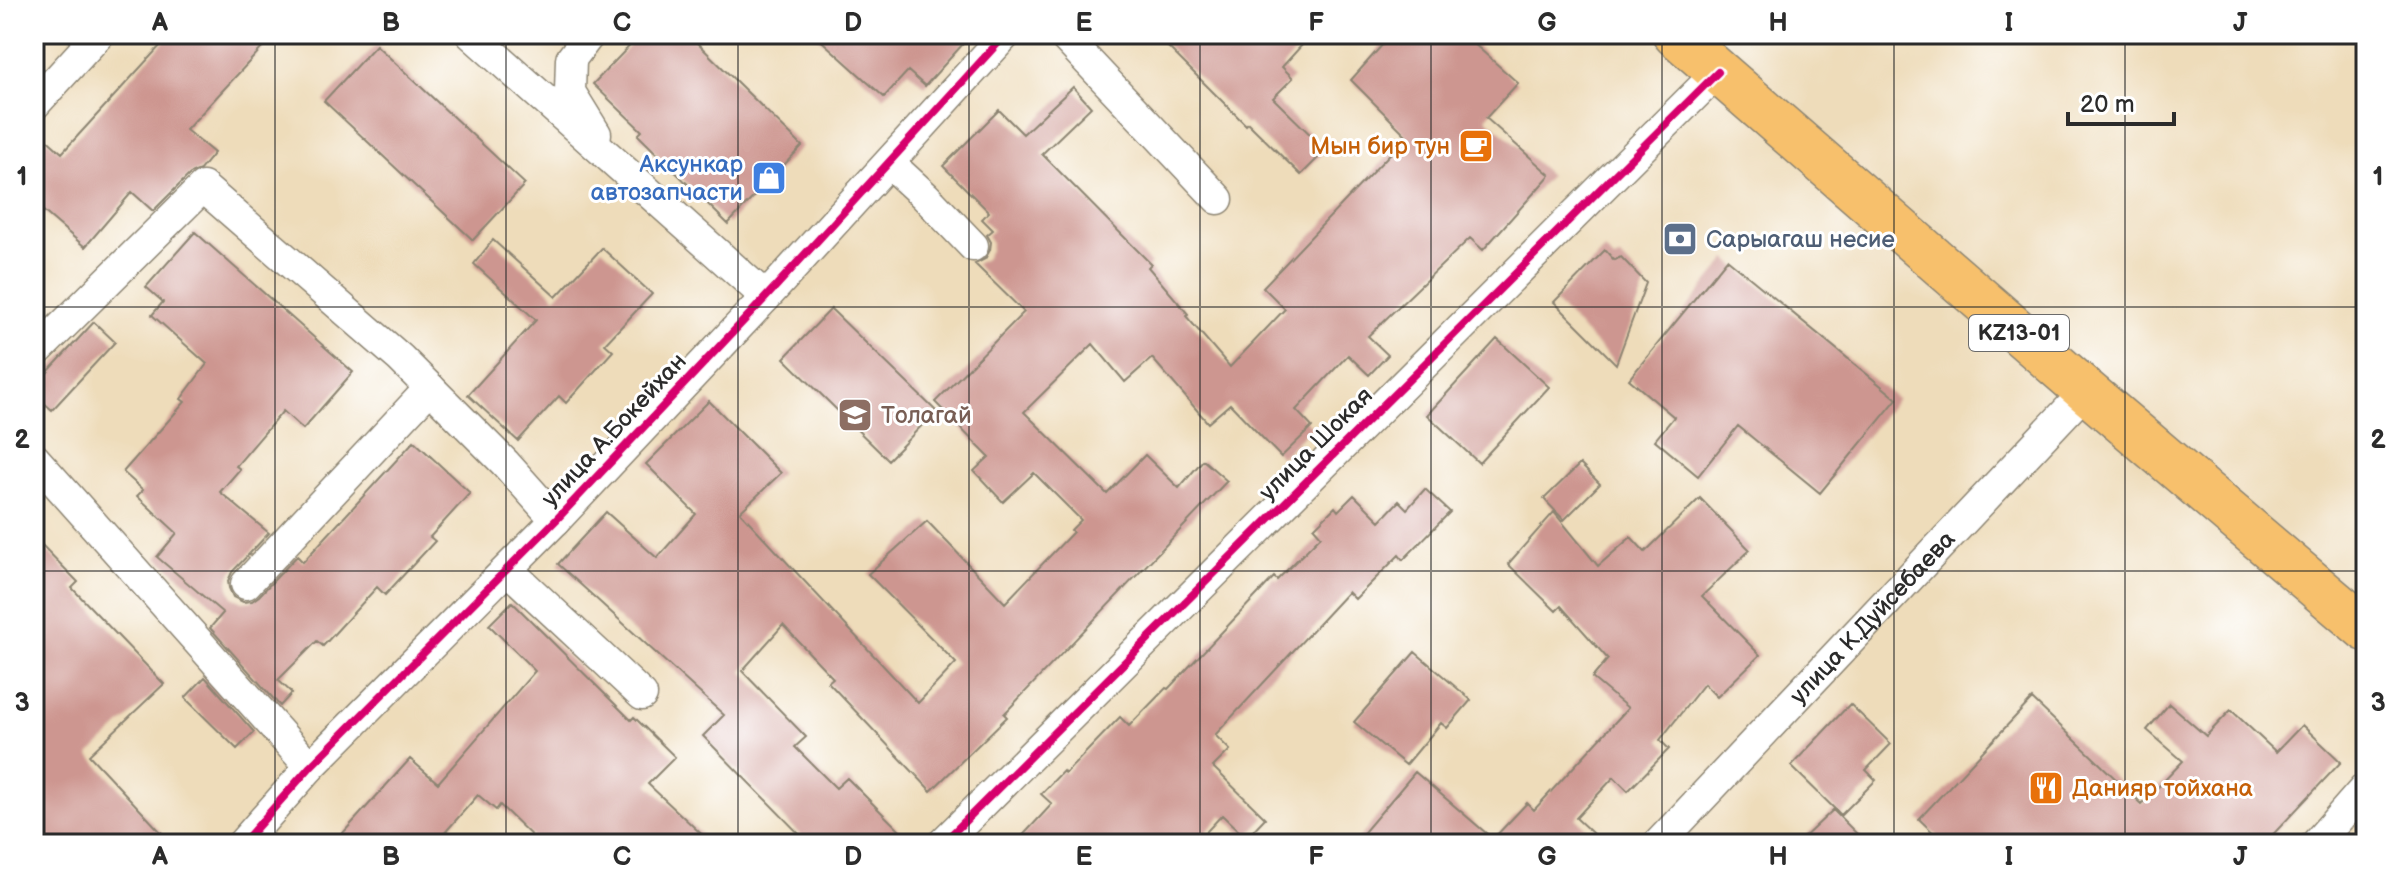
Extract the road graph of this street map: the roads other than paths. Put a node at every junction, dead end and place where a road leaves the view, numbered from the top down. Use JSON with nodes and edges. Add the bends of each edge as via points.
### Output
{"nodes":[{"id":1,"x":99,"y":34,"type":"edge"},
{"id":2,"x":471,"y":34,"type":"edge"},
{"id":3,"x":590,"y":34,"type":"edge"},
{"id":4,"x":1006,"y":34,"type":"edge"},
{"id":5,"x":1062,"y":34,"type":"edge"},
{"id":6,"x":1675,"y":34,"type":"edge"},
{"id":7,"x":1718,"y":72,"type":"junction"},
{"id":8,"x":34,"y":105,"type":"edge"},
{"id":9,"x":611,"y":160,"type":"junction"},
{"id":10,"x":889,"y":163,"type":"junction"},
{"id":11,"x":1218,"y":199,"type":"dead end"},
{"id":12,"x":973,"y":246,"type":"dead end"},
{"id":13,"x":766,"y":297,"type":"junction"},
{"id":14,"x":34,"y":354,"type":"edge"},
{"id":15,"x":430,"y":388,"type":"junction"},
{"id":16,"x":2086,"y":391,"type":"junction"},
{"id":17,"x":34,"y":458,"type":"edge"},
{"id":18,"x":556,"y":520,"type":"junction"},
{"id":19,"x":508,"y":570,"type":"junction"},
{"id":20,"x":246,"y":584,"type":"dead end"},
{"id":21,"x":2366,"y":629,"type":"edge"},
{"id":22,"x":642,"y":695,"type":"dead end"},
{"id":23,"x":310,"y":767,"type":"junction"},
{"id":24,"x":2366,"y":787,"type":"edge"},
{"id":25,"x":242,"y":844,"type":"edge"},
{"id":26,"x":942,"y":844,"type":"edge"},
{"id":27,"x":1658,"y":844,"type":"edge"},
{"id":28,"x":2316,"y":844,"type":"edge"}],
"edges":[{"from":1,"to":8,"type":"street"},
{"from":2,"to":9,"type":"street"},
{"from":3,"to":9,"type":"street","via":[[571,59],[570,92]]},
{"from":4,"to":10,"type":"street","name":"улица А.Бокейхан"},
{"from":5,"to":11,"type":"street"},
{"from":6,"to":7,"type":"highway","number":"KZ13-01"},
{"from":7,"to":16,"type":"highway","number":"KZ13-01"},
{"from":7,"to":26,"type":"street","name":"улица Шокая"},
{"from":9,"to":13,"type":"street"},
{"from":10,"to":12,"type":"street"},
{"from":10,"to":13,"type":"street","name":"улица А.Бокейхан"},
{"from":13,"to":18,"type":"street","name":"улица А.Бокейхан"},
{"from":14,"to":15,"type":"street","via":[[203,187]]},
{"from":15,"to":18,"type":"street"},
{"from":15,"to":20,"type":"street"},
{"from":16,"to":21,"type":"highway","number":"KZ13-01"},
{"from":16,"to":27,"type":"street","name":"улица К.Дуйсебаева"},
{"from":17,"to":23,"type":"street"},
{"from":18,"to":19,"type":"street","name":"улица А.Бокейхан"},
{"from":19,"to":22,"type":"street"},
{"from":19,"to":23,"type":"street","name":"улица А.Бокейхан"},
{"from":23,"to":25,"type":"street","name":"улица А.Бокейхан"},
{"from":24,"to":28,"type":"street"}]}
